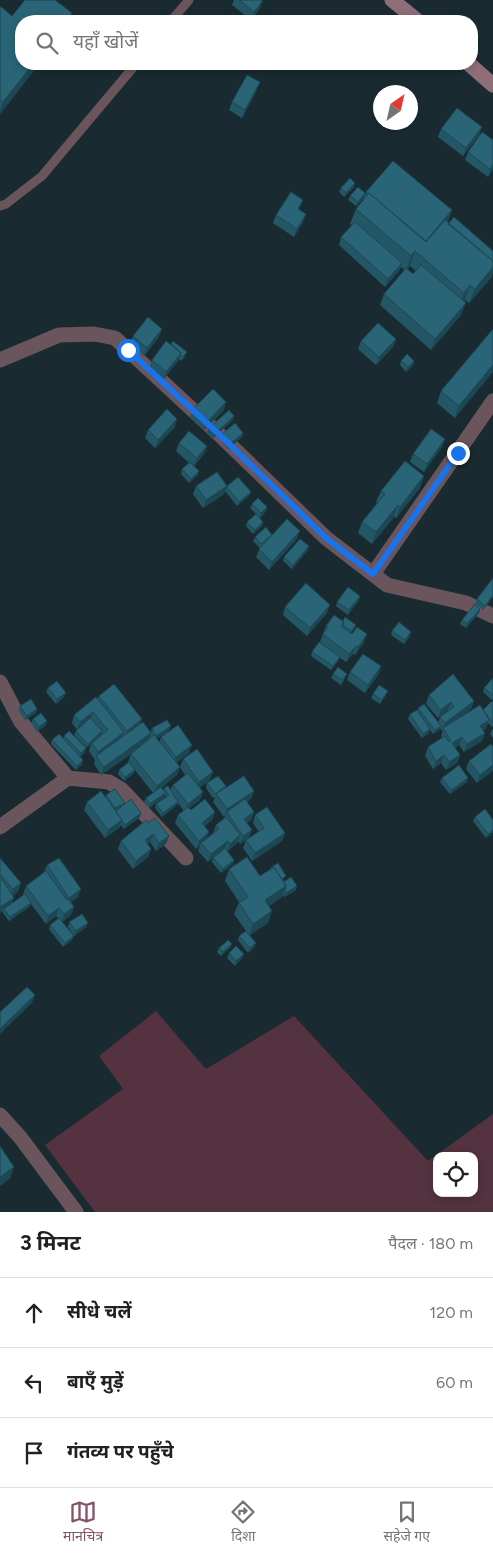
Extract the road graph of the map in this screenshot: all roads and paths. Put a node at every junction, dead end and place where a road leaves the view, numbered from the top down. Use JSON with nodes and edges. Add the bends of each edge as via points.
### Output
{"nodes":[{"id":1,"x":189,"y":0,"type":"edge"},
{"id":2,"x":392,"y":0,"type":"edge"},
{"id":3,"x":176,"y":15,"type":"edge"},
{"id":4,"x":411,"y":15,"type":"edge"},
{"id":5,"x":131,"y":70,"type":"edge"},
{"id":6,"x":476,"y":70,"type":"edge"},
{"id":7,"x":493,"y":85,"type":"edge"},
{"id":8,"x":0,"y":206,"type":"edge"},
{"id":9,"x":0,"y":360,"type":"edge"},
{"id":10,"x":493,"y":402,"type":"edge"},
{"id":11,"x":373,"y":574,"type":"junction"},
{"id":12,"x":493,"y":616,"type":"edge"},
{"id":13,"x":0,"y":682,"type":"edge"},
{"id":14,"x":68,"y":778,"type":"junction"},
{"id":15,"x":0,"y":827,"type":"edge"},
{"id":16,"x":186,"y":858,"type":"dead end"},
{"id":17,"x":0,"y":1115,"type":"edge"},
{"id":18,"x":76,"y":1212,"type":"edge"}],
"edges":[{"from":1,"to":3,"type":"lane"},
{"from":2,"to":4,"type":"main road"},
{"from":5,"to":8,"type":"lane","via":[[42,176]]},
{"from":6,"to":7,"type":"main road"},
{"from":9,"to":11,"type":"street","via":[[59,335],[94,334],[115,338],[326,538]]},
{"from":10,"to":11,"type":"street"},
{"from":11,"to":12,"type":"street","via":[[387,585],[466,603]]},
{"from":13,"to":14,"type":"street","via":[[20,722]]},
{"from":14,"to":15,"type":"street"},
{"from":14,"to":16,"type":"street","via":[[109,782],[122,790]]},
{"from":17,"to":18,"type":"street"}]}
